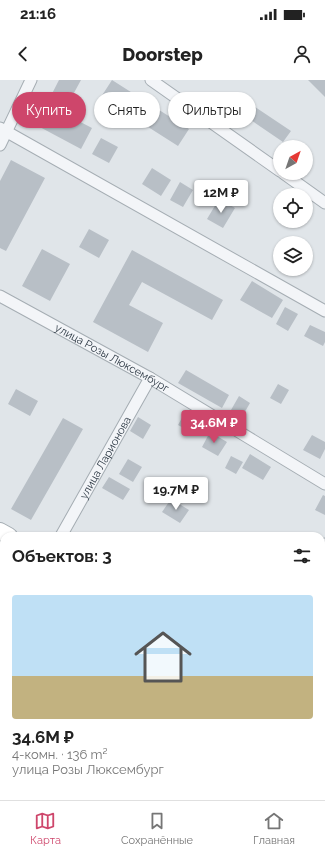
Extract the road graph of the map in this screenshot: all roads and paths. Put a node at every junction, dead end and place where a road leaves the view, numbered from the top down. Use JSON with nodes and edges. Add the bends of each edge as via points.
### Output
{"nodes":[{"id":1,"x":31,"y":80,"type":"edge"},
{"id":2,"x":150,"y":80,"type":"edge"},
{"id":3,"x":4,"y":130,"type":"edge"},
{"id":4,"x":0,"y":145,"type":"edge"},
{"id":5,"x":273,"y":166,"type":"edge"},
{"id":6,"x":293,"y":180,"type":"edge"},
{"id":7,"x":325,"y":203,"type":"edge"},
{"id":8,"x":0,"y":296,"type":"edge"},
{"id":9,"x":325,"y":311,"type":"edge"},
{"id":10,"x":150,"y":378,"type":"junction"},
{"id":11,"x":325,"y":484,"type":"edge"},
{"id":12,"x":62,"y":532,"type":"edge"}],
"edges":[{"from":1,"to":3,"type":"street"},
{"from":2,"to":5,"type":"street"},
{"from":3,"to":4,"type":"street"},
{"from":3,"to":9,"type":"street"},
{"from":6,"to":7,"type":"street"},
{"from":8,"to":10,"type":"street","name":"улица Розы Люксембург"},
{"from":10,"to":11,"type":"street","name":"улица Розы Люксембург"},
{"from":10,"to":12,"type":"street","name":"улица Ларионова"}]}
